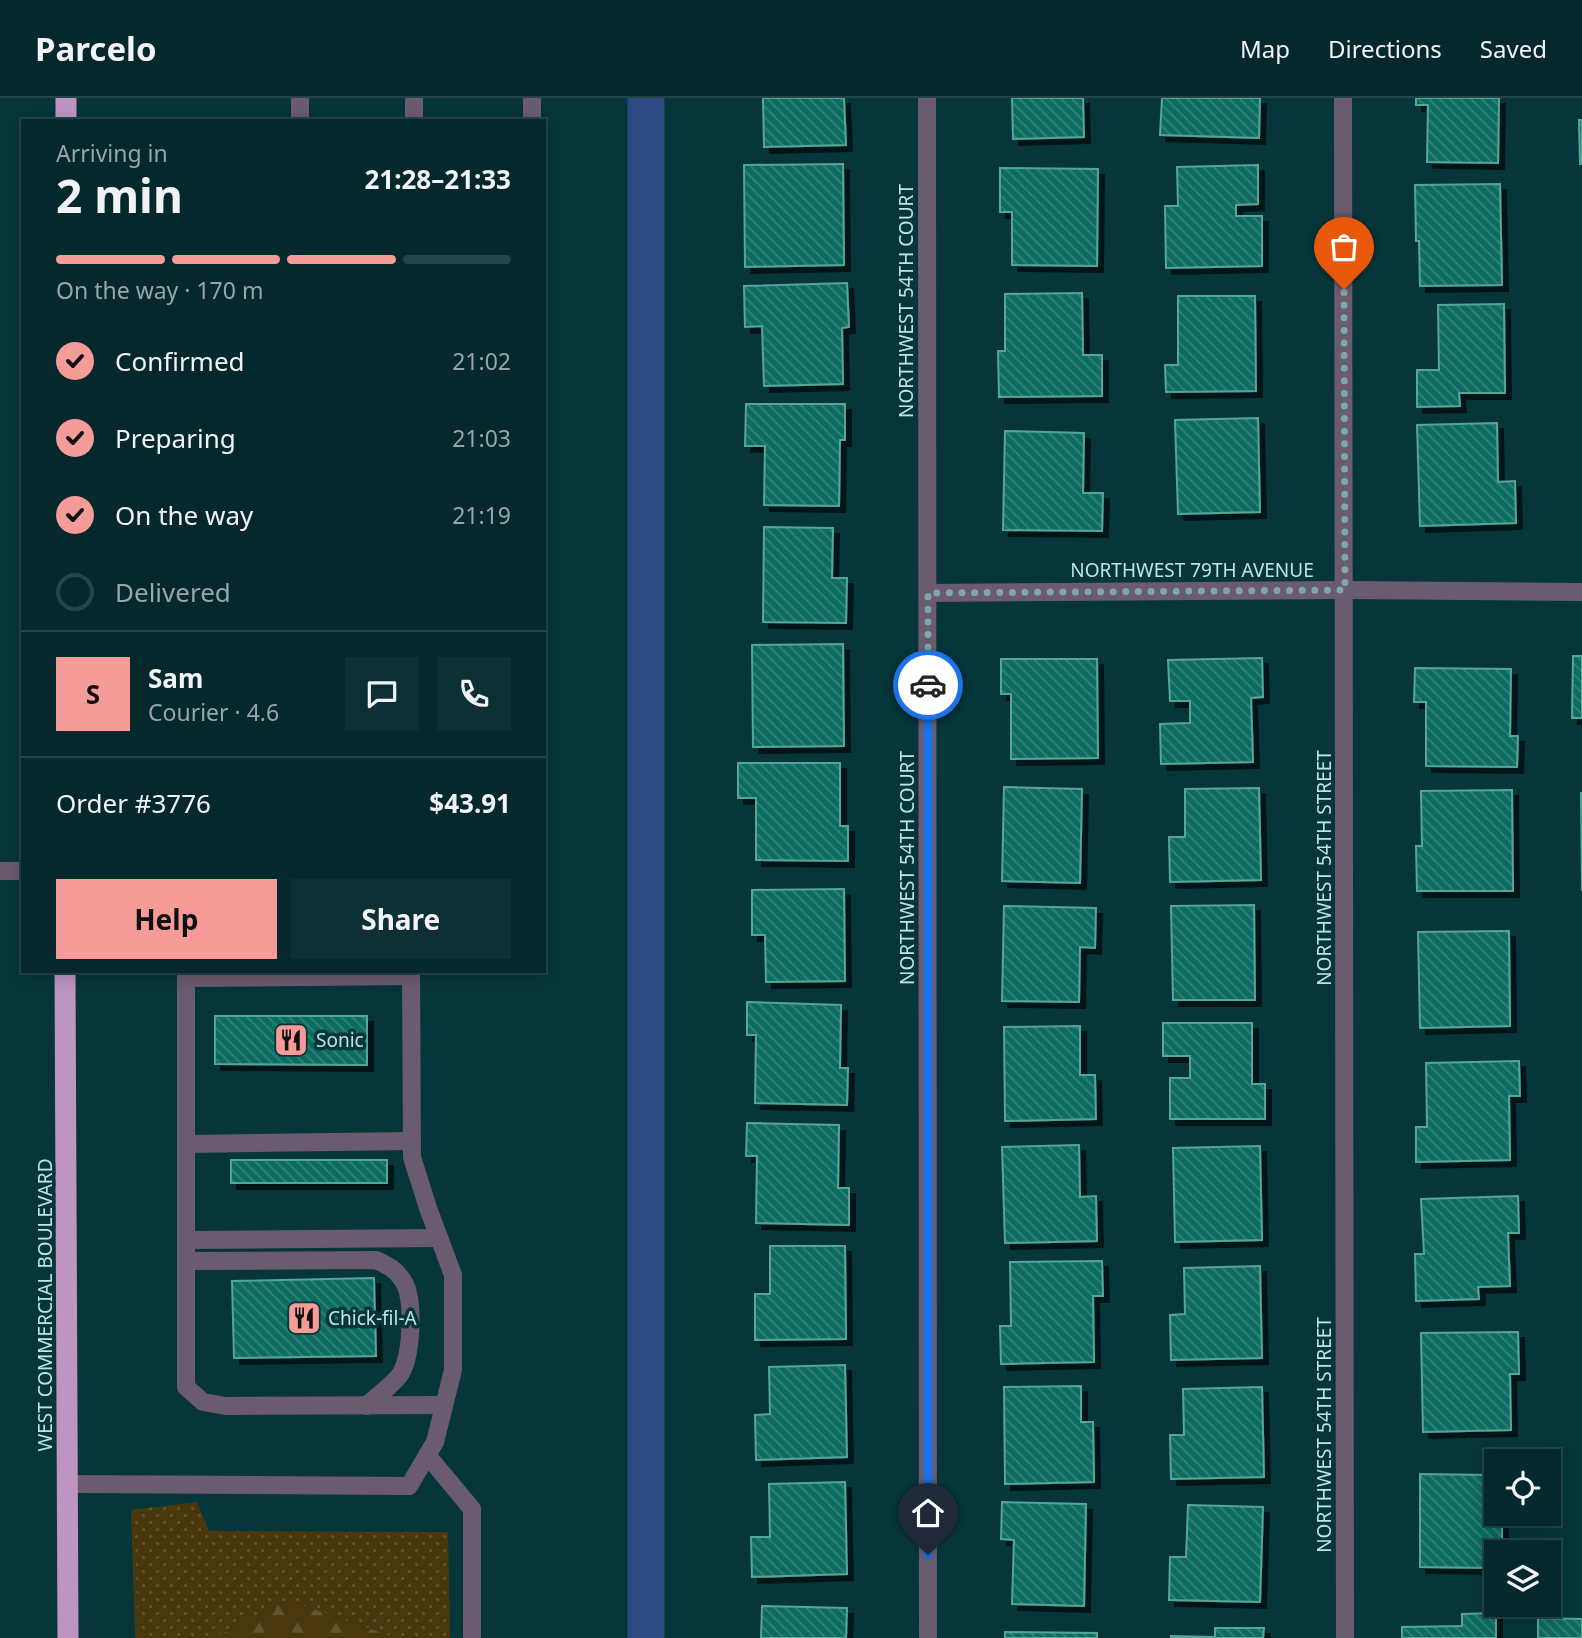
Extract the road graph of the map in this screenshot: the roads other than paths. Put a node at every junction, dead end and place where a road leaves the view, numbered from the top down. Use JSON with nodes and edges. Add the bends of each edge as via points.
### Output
{"nodes":[{"id":1,"x":66,"y":98,"type":"edge"},
{"id":2,"x":300,"y":98,"type":"edge"},
{"id":3,"x":414,"y":98,"type":"edge"},
{"id":4,"x":532,"y":98,"type":"edge"},
{"id":5,"x":927,"y":98,"type":"edge"},
{"id":6,"x":1343,"y":98,"type":"edge"},
{"id":7,"x":66,"y":119,"type":"edge"},
{"id":8,"x":300,"y":119,"type":"edge"},
{"id":9,"x":415,"y":119,"type":"edge"},
{"id":10,"x":532,"y":119,"type":"edge"},
{"id":11,"x":1345,"y":590,"type":"junction"},
{"id":12,"x":1582,"y":592,"type":"edge"},
{"id":13,"x":928,"y":593,"type":"junction"},
{"id":14,"x":0,"y":871,"type":"edge"},
{"id":15,"x":21,"y":871,"type":"edge"},
{"id":16,"x":65,"y":973,"type":"edge"},
{"id":17,"x":411,"y":974,"type":"edge"},
{"id":18,"x":186,"y":975,"type":"edge"},
{"id":19,"x":412,"y":1141,"type":"junction"},
{"id":20,"x":186,"y":1144,"type":"junction"},
{"id":21,"x":439,"y":1238,"type":"junction"},
{"id":22,"x":186,"y":1240,"type":"junction"},
{"id":23,"x":186,"y":1261,"type":"junction"},
{"id":24,"x":444,"y":1405,"type":"junction"},
{"id":25,"x":366,"y":1406,"type":"junction"},
{"id":26,"x":427,"y":1455,"type":"junction"},
{"id":27,"x":68,"y":1484,"type":"junction"},
{"id":28,"x":68,"y":1638,"type":"edge"},
{"id":29,"x":472,"y":1638,"type":"edge"},
{"id":30,"x":928,"y":1638,"type":"edge"},
{"id":31,"x":1345,"y":1638,"type":"edge"}],
"edges":[{"from":1,"to":7,"type":"highway"},
{"from":2,"to":8,"type":"street"},
{"from":3,"to":9,"type":"street"},
{"from":4,"to":10,"type":"street"},
{"from":5,"to":13,"type":"street","name":"NORTHWEST 54TH COURT"},
{"from":6,"to":11,"type":"street","name":"NORTHWEST 54TH STREET"},
{"from":11,"to":12,"type":"street","name":"NORTHWEST 79TH AVENUE"},
{"from":11,"to":13,"type":"street","name":"NORTHWEST 79TH AVENUE"},
{"from":11,"to":31,"type":"street","name":"NORTHWEST 54TH STREET"},
{"from":13,"to":30,"type":"street","name":"NORTHWEST 54TH COURT"},
{"from":14,"to":15,"type":"street"},
{"from":16,"to":27,"type":"highway","name":"WEST COMMERCIAL BOULEVARD"},
{"from":17,"to":18,"type":"street"},
{"from":17,"to":19,"type":"street"},
{"from":18,"to":20,"type":"street"},
{"from":19,"to":20,"type":"street"},
{"from":19,"to":21,"type":"street","via":[[412,1157]]},
{"from":20,"to":22,"type":"street"},
{"from":21,"to":22,"type":"street"},
{"from":21,"to":24,"type":"street","via":[[453,1275],[453,1370]]},
{"from":22,"to":23,"type":"street"},
{"from":23,"to":25,"type":"street","via":[[186,1387],[203,1402]]},
{"from":23,"to":25,"type":"street","via":[[376,1260],[391,1266],[405,1285],[410,1306],[409,1348],[400,1375]]},
{"from":24,"to":25,"type":"street"},
{"from":24,"to":26,"type":"street"},
{"from":26,"to":27,"type":"street","via":[[409,1486]]},
{"from":26,"to":29,"type":"street","via":[[472,1509]]},
{"from":27,"to":28,"type":"highway","name":"WEST COMMERCIAL BOULEVARD"}]}
